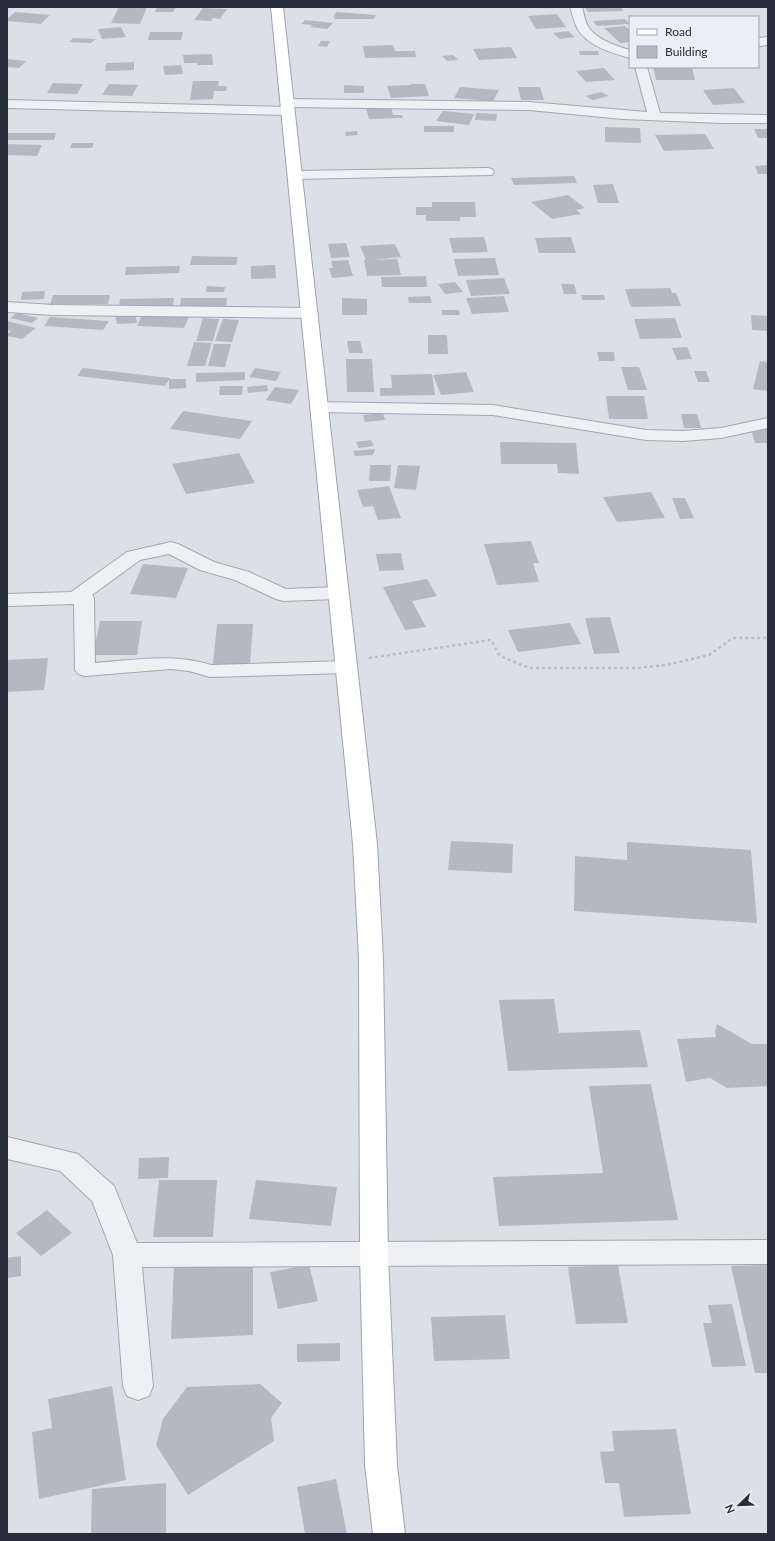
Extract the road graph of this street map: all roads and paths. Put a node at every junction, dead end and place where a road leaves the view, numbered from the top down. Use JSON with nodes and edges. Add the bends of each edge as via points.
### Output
{"nodes":[{"id":1,"x":271,"y":7,"type":"edge"},
{"id":2,"x":277,"y":7,"type":"edge"},
{"id":3,"x":576,"y":7,"type":"edge"},
{"id":4,"x":628,"y":53,"type":"edge"},
{"id":5,"x":641,"y":68,"type":"edge"},
{"id":6,"x":7,"y":104,"type":"edge"},
{"id":7,"x":287,"y":107,"type":"junction"},
{"id":8,"x":655,"y":116,"type":"junction"},
{"id":9,"x":768,"y":119,"type":"edge"},
{"id":10,"x":487,"y":172,"type":"dead end"},
{"id":11,"x":295,"y":175,"type":"junction"},
{"id":12,"x":7,"y":306,"type":"edge"},
{"id":13,"x":310,"y":312,"type":"junction"},
{"id":14,"x":320,"y":407,"type":"junction"},
{"id":15,"x":768,"y":423,"type":"edge"},
{"id":16,"x":338,"y":593,"type":"junction"},
{"id":17,"x":76,"y":598,"type":"junction"},
{"id":18,"x":7,"y":600,"type":"edge"},
{"id":19,"x":768,"y":638,"type":"edge"},
{"id":20,"x":346,"y":664,"type":"junction"},
{"id":21,"x":7,"y":1148,"type":"edge"},
{"id":22,"x":768,"y":1252,"type":"edge"},
{"id":23,"x":127,"y":1255,"type":"junction"},
{"id":24,"x":374,"y":1255,"type":"junction"},
{"id":25,"x":138,"y":1386,"type":"dead end"},
{"id":26,"x":389,"y":1534,"type":"edge"}],
"edges":[{"from":1,"to":2,"type":"street"},
{"from":2,"to":7,"type":"main road"},
{"from":3,"to":4,"type":"street","via":[[584,28],[596,39],[611,48]]},
{"from":5,"to":8,"type":"street"},
{"from":6,"to":7,"type":"street"},
{"from":7,"to":8,"type":"street","via":[[529,106]]},
{"from":7,"to":11,"type":"main road"},
{"from":8,"to":9,"type":"street"},
{"from":10,"to":11,"type":"street"},
{"from":11,"to":13,"type":"main road"},
{"from":12,"to":13,"type":"street","via":[[53,310]]},
{"from":13,"to":14,"type":"main road"},
{"from":14,"to":15,"type":"street","via":[[492,410],[646,435],[721,433]]},
{"from":14,"to":16,"type":"main road"},
{"from":16,"to":17,"type":"street","via":[[283,595],[242,576],[207,566],[171,548],[134,556]]},
{"from":16,"to":20,"type":"main road"},
{"from":17,"to":18,"type":"street"},
{"from":17,"to":20,"type":"street","via":[[84,598],[85,670],[171,663],[191,665],[210,671]]},
{"from":19,"to":20,"type":"path","via":[[733,638],[709,655],[666,665],[638,668],[529,668],[500,656],[490,640]]},
{"from":20,"to":24,"type":"main road","via":[[365,844],[371,959]]},
{"from":21,"to":23,"type":"street","via":[[68,1162],[104,1194]]},
{"from":22,"to":24,"type":"street"},
{"from":23,"to":24,"type":"street"},
{"from":23,"to":25,"type":"street"},
{"from":24,"to":26,"type":"main road","via":[[381,1465]]}]}
